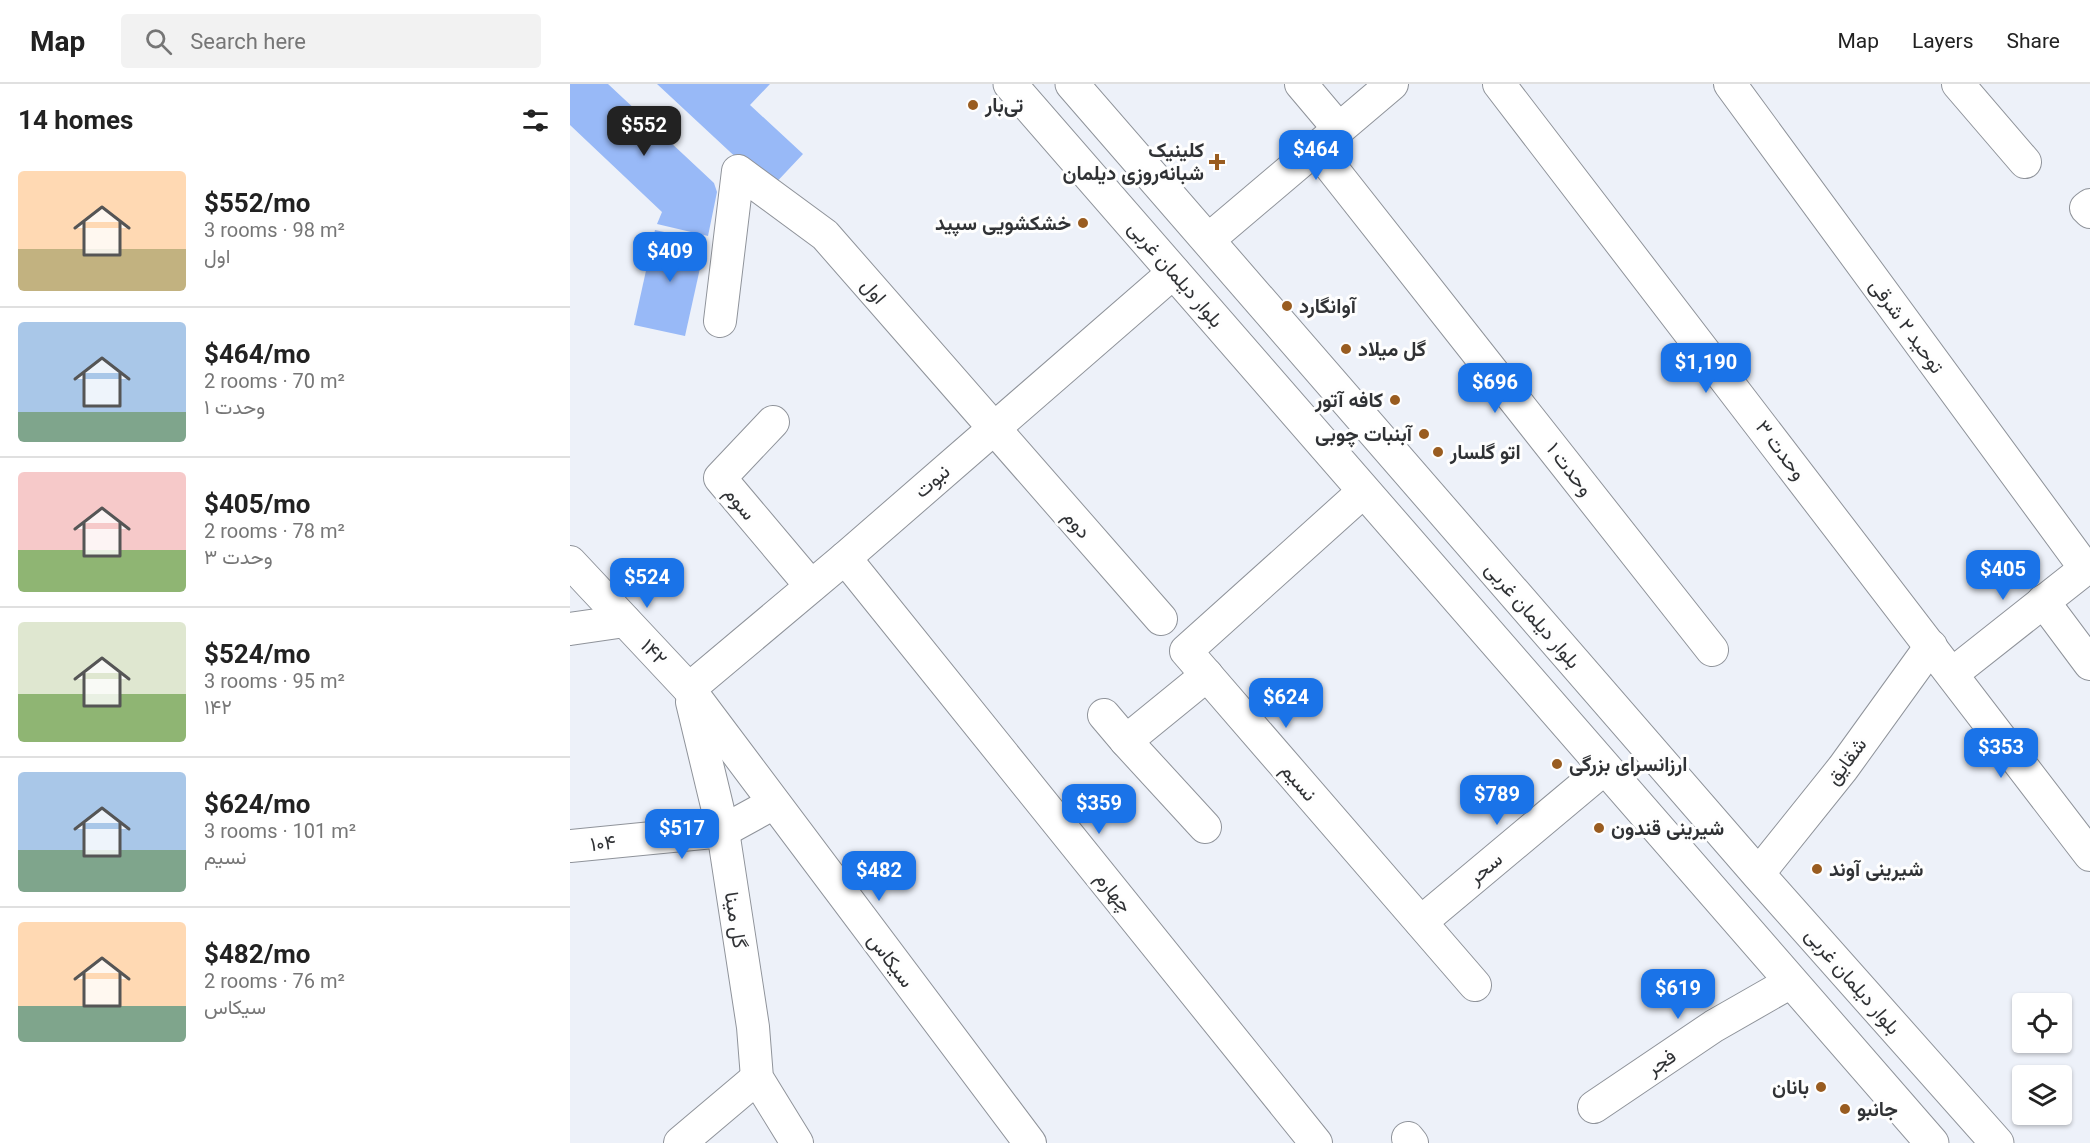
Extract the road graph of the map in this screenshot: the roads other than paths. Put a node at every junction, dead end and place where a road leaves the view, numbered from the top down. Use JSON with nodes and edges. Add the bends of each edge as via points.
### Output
{"nodes":[{"id":1,"x":1010,"y":84,"type":"edge"},
{"id":2,"x":1072,"y":84,"type":"edge"},
{"id":3,"x":1301,"y":84,"type":"edge"},
{"id":4,"x":1392,"y":84,"type":"edge"},
{"id":5,"x":1499,"y":84,"type":"edge"},
{"id":6,"x":1730,"y":84,"type":"edge"},
{"id":7,"x":1958,"y":84,"type":"edge"},
{"id":8,"x":1328,"y":139,"type":"junction"},
{"id":9,"x":2025,"y":162,"type":"dead end"},
{"id":10,"x":2090,"y":205,"type":"edge"},
{"id":11,"x":2090,"y":212,"type":"edge"},
{"id":12,"x":1208,"y":240,"type":"junction"},
{"id":13,"x":1174,"y":272,"type":"junction"},
{"id":14,"x":720,"y":321,"type":"dead end"},
{"id":15,"x":773,"y":422,"type":"dead end"},
{"id":16,"x":993,"y":428,"type":"junction"},
{"id":17,"x":1364,"y":491,"type":"junction"},
{"id":18,"x":844,"y":558,"type":"junction"},
{"id":19,"x":570,"y":562,"type":"edge"},
{"id":20,"x":2087,"y":566,"type":"edge"},
{"id":21,"x":1504,"y":581,"type":"junction"},
{"id":22,"x":811,"y":586,"type":"junction"},
{"id":23,"x":2043,"y":601,"type":"junction"},
{"id":24,"x":1470,"y":612,"type":"junction"},
{"id":25,"x":1161,"y":619,"type":"dead end"},
{"id":26,"x":625,"y":621,"type":"junction"},
{"id":27,"x":570,"y":629,"type":"edge"},
{"id":28,"x":1931,"y":646,"type":"junction"},
{"id":29,"x":1712,"y":650,"type":"dead end"},
{"id":30,"x":2090,"y":664,"type":"edge"},
{"id":31,"x":1952,"y":674,"type":"junction"},
{"id":32,"x":1207,"y":675,"type":"junction"},
{"id":33,"x":689,"y":689,"type":"junction"},
{"id":34,"x":1104,"y":715,"type":"dead end"},
{"id":35,"x":1126,"y":741,"type":"junction"},
{"id":36,"x":1605,"y":768,"type":"junction"},
{"id":37,"x":774,"y":804,"type":"junction"},
{"id":38,"x":1205,"y":827,"type":"dead end"},
{"id":39,"x":723,"y":831,"type":"junction"},
{"id":40,"x":570,"y":846,"type":"edge"},
{"id":41,"x":2090,"y":855,"type":"edge"},
{"id":42,"x":1758,"y":874,"type":"junction"},
{"id":43,"x":1420,"y":922,"type":"junction"},
{"id":44,"x":1791,"y":981,"type":"junction"},
{"id":45,"x":1475,"y":985,"type":"dead end"},
{"id":46,"x":757,"y":1078,"type":"junction"},
{"id":47,"x":1594,"y":1107,"type":"dead end"},
{"id":48,"x":680,"y":1143,"type":"edge"},
{"id":49,"x":797,"y":1143,"type":"edge"},
{"id":50,"x":1030,"y":1143,"type":"edge"},
{"id":51,"x":1316,"y":1143,"type":"edge"},
{"id":52,"x":1932,"y":1143,"type":"edge"},
{"id":53,"x":1997,"y":1143,"type":"edge"}],
"edges":[{"from":1,"to":13,"type":"main road","name":"بلوار دیلمان غربی"},
{"from":2,"to":12,"type":"main road","name":"بلوار دیلمان غربی"},
{"from":3,"to":8,"type":"street","name":"وحدت ۱"},
{"from":4,"to":8,"type":"street"},
{"from":5,"to":28,"type":"street","name":"وحدت ۳"},
{"from":6,"to":20,"type":"street","name":"توحید ۲ شرقی"},
{"from":7,"to":9,"type":"street"},
{"from":8,"to":12,"type":"street"},
{"from":8,"to":29,"type":"street","name":"وحدت ۱"},
{"from":10,"to":11,"type":"street","via":[[2086,208]]},
{"from":12,"to":21,"type":"main road","name":"بلوار دیلمان غربی"},
{"from":13,"to":16,"type":"street","name":"نبوت"},
{"from":13,"to":17,"type":"main road","name":"بلوار دیلمان غربی"},
{"from":14,"to":16,"type":"street","name":"اول","via":[[738,171],[825,235]]},
{"from":15,"to":22,"type":"street","name":"سوم","via":[[720,478]]},
{"from":16,"to":18,"type":"street","name":"نبوت"},
{"from":16,"to":25,"type":"street","name":"دوم"},
{"from":17,"to":24,"type":"main road","name":"بلوار دیلمان غربی"},
{"from":17,"to":32,"type":"street","name":"نسیم","via":[[1186,651]]},
{"from":18,"to":22,"type":"street","name":"نبوت"},
{"from":18,"to":51,"type":"street","name":"چهارم"},
{"from":19,"to":26,"type":"street","name":"۱۴۲"},
{"from":20,"to":23,"type":"street"},
{"from":21,"to":24,"type":"main road"},
{"from":21,"to":42,"type":"main road","name":"بلوار دیلمان غربی"},
{"from":22,"to":33,"type":"street","name":"نبوت"},
{"from":23,"to":30,"type":"street"},
{"from":23,"to":31,"type":"street"},
{"from":24,"to":36,"type":"main road","name":"بلوار دیلمان غربی"},
{"from":26,"to":27,"type":"street"},
{"from":26,"to":33,"type":"street","name":"۱۴۲"},
{"from":28,"to":31,"type":"street","name":"وحدت ۳"},
{"from":28,"to":42,"type":"street","name":"شقایق","via":[[1843,768]]},
{"from":31,"to":41,"type":"street","name":"وحدت ۳"},
{"from":32,"to":35,"type":"street"},
{"from":32,"to":43,"type":"street","name":"نسیم"},
{"from":33,"to":37,"type":"street","name":"سیکاس"},
{"from":33,"to":39,"type":"street","name":"گل مینا"},
{"from":34,"to":35,"type":"street"},
{"from":35,"to":38,"type":"street"},
{"from":36,"to":43,"type":"street","name":"سحر"},
{"from":36,"to":44,"type":"main road","name":"بلوار دیلمان غربی"},
{"from":37,"to":39,"type":"street","name":"۱۰۴"},
{"from":37,"to":50,"type":"street","name":"سیکاس"},
{"from":39,"to":40,"type":"street","name":"۱۰۴"},
{"from":39,"to":46,"type":"street","name":"گل مینا"},
{"from":42,"to":53,"type":"main road","name":"بلوار دیلمان غربی"},
{"from":43,"to":45,"type":"street","name":"نسیم"},
{"from":44,"to":47,"type":"street","name":"فجر","via":[[1714,1026]]},
{"from":44,"to":52,"type":"main road","name":"بلوار دیلمان غربی"},
{"from":46,"to":48,"type":"street"},
{"from":46,"to":49,"type":"street","name":"گل مینا"}]}
